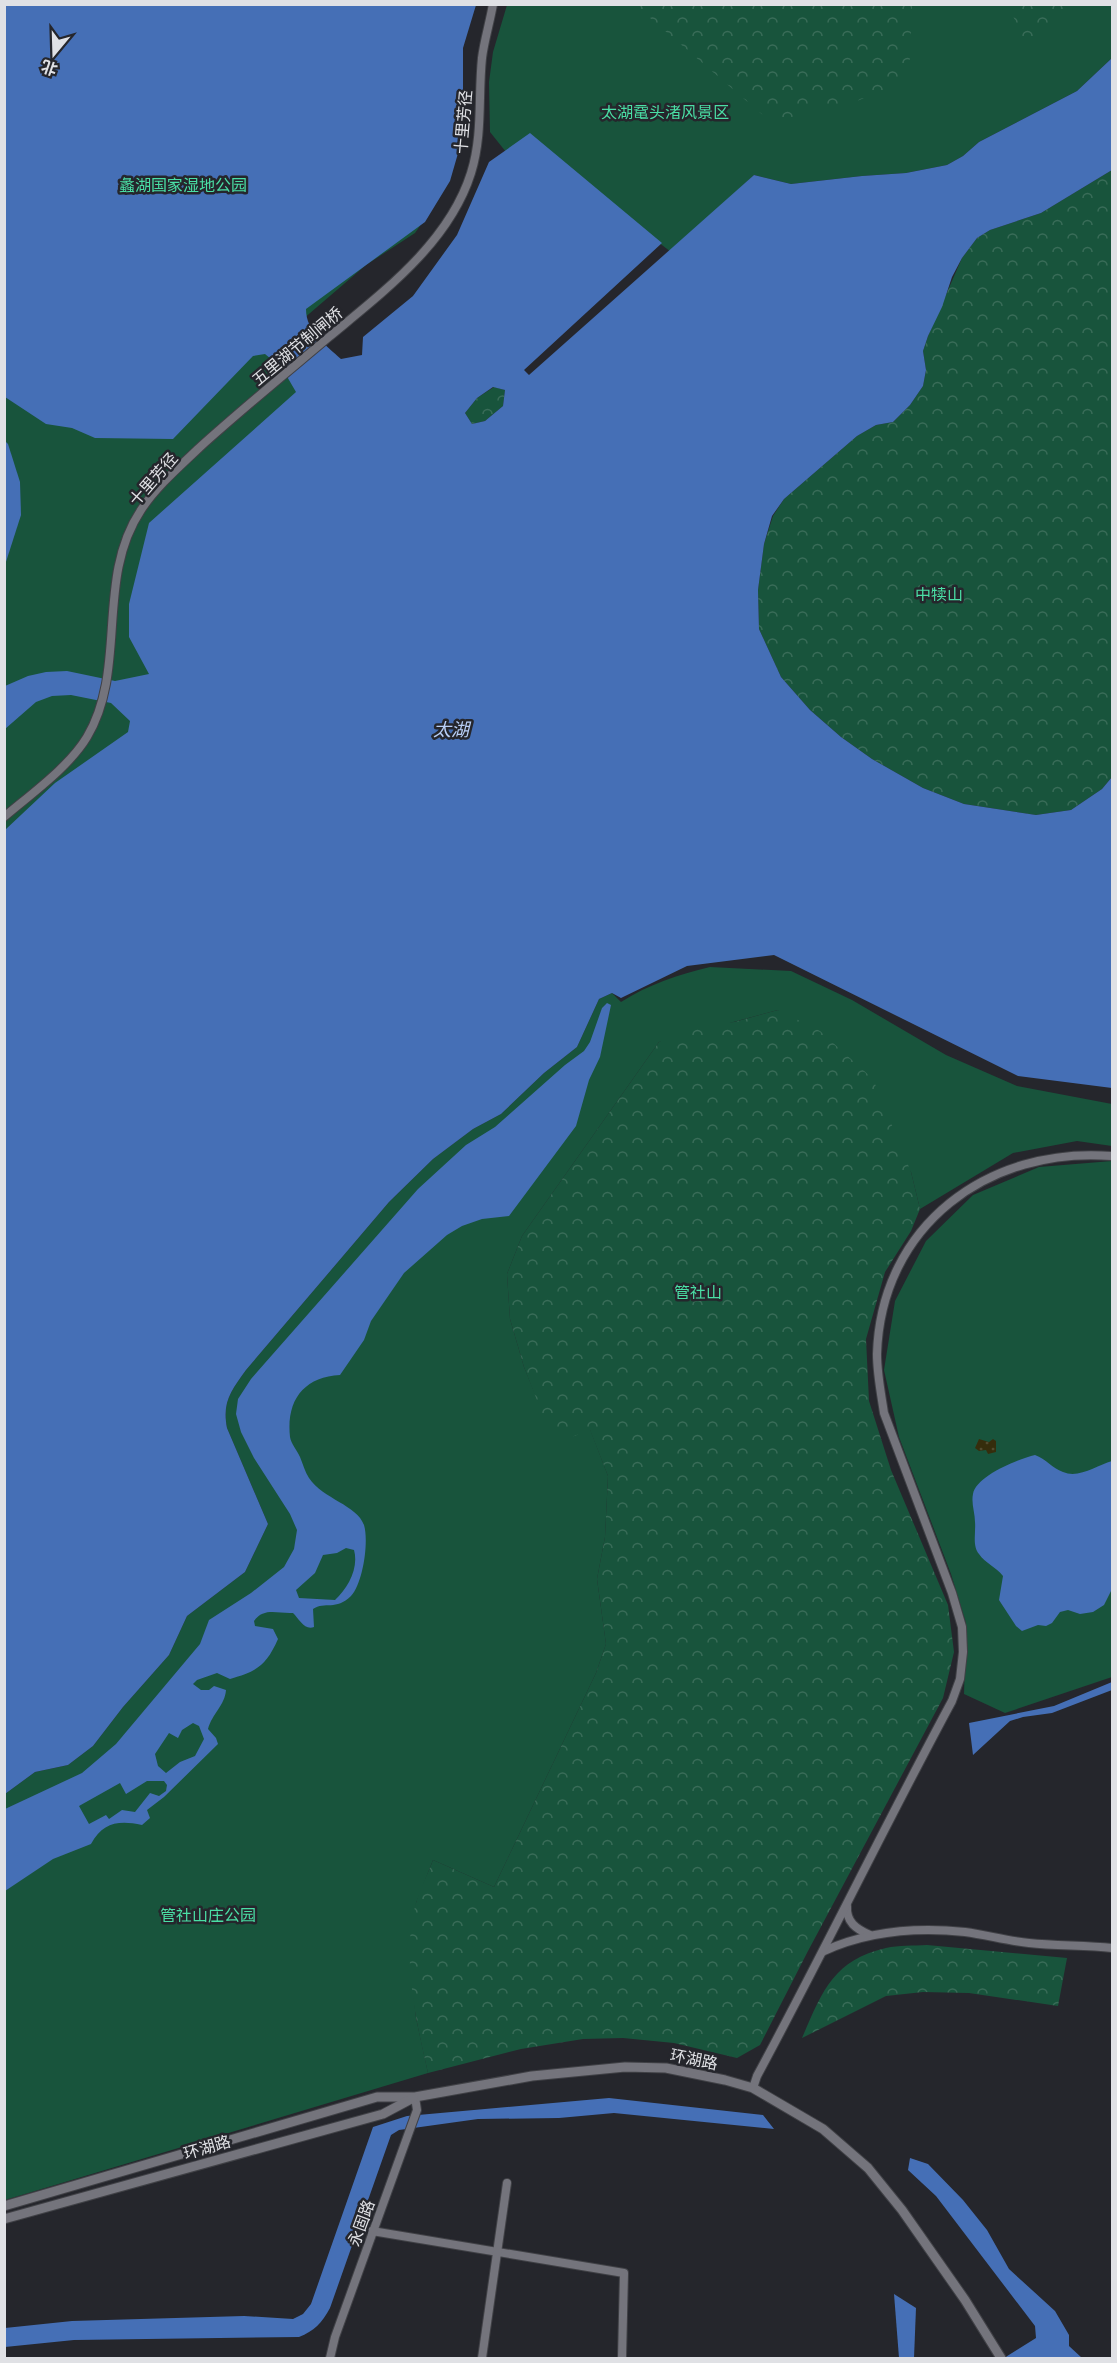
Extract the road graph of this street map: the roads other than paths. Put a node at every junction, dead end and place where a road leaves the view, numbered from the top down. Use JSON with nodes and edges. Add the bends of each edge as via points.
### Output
{"nodes":[{"id":1,"x":493,"y":4,"type":"edge"},
{"id":2,"x":388,"y":287,"type":"joint"},
{"id":3,"x":223,"y":427,"type":"joint"},
{"id":4,"x":4,"y":818,"type":"edge"},
{"id":5,"x":1113,"y":1156,"type":"edge"},
{"id":6,"x":847,"y":1901,"type":"junction"},
{"id":7,"x":870,"y":1935,"type":"junction"},
{"id":8,"x":1113,"y":1948,"type":"edge"},
{"id":9,"x":824,"y":1951,"type":"junction"},
{"id":10,"x":753,"y":2088,"type":"junction"},
{"id":11,"x":415,"y":2097,"type":"junction"},
{"id":12,"x":507,"y":2183,"type":"dead end"},
{"id":13,"x":4,"y":2206,"type":"edge"},
{"id":14,"x":4,"y":2219,"type":"edge"},
{"id":15,"x":372,"y":2231,"type":"junction"},
{"id":16,"x":496,"y":2252,"type":"junction"},
{"id":17,"x":999,"y":2355,"type":"edge"},
{"id":18,"x":330,"y":2358,"type":"edge"},
{"id":19,"x":482,"y":2358,"type":"edge"},
{"id":20,"x":622,"y":2358,"type":"edge"}],
"edges":[{"from":1,"to":2,"type":"street","name":"十里芳径","via":[[482,55],[479,134],[471,173],[442,230]]},
{"from":2,"to":3,"type":"street","name":"五里湖节制闸桥"},
{"from":3,"to":4,"type":"street","name":"十里芳径","via":[[173,473],[140,511],[123,549],[115,578],[108,667],[96,718],[75,754]]},
{"from":5,"to":6,"type":"street","via":[[1062,1156],[996,1174],[972,1185],[948,1203],[912,1242],[889,1291],[877,1354],[884,1413],[952,1593],[962,1627],[963,1652],[952,1701]]},
{"from":6,"to":7,"type":"street","via":[[850,1923]]},
{"from":6,"to":9,"type":"street"},
{"from":7,"to":8,"type":"street","via":[[931,1930],[1029,1943]]},
{"from":7,"to":9,"type":"street"},
{"from":9,"to":10,"type":"street"},
{"from":10,"to":11,"type":"street","name":"环湖路","via":[[666,2068],[625,2067],[532,2076]]},
{"from":10,"to":17,"type":"street","name":"环湖路","via":[[823,2129],[868,2168],[965,2300]]},
{"from":11,"to":13,"type":"street","name":"环湖路","via":[[377,2097]]},
{"from":11,"to":14,"type":"street","name":"环湖路","via":[[383,2114]]},
{"from":11,"to":15,"type":"street","name":"永固路","via":[[417,2110]]},
{"from":12,"to":16,"type":"street"},
{"from":15,"to":16,"type":"street"},
{"from":15,"to":18,"type":"street","name":"永固路"},
{"from":16,"to":19,"type":"street"},
{"from":16,"to":20,"type":"street","via":[[624,2273]]}]}
